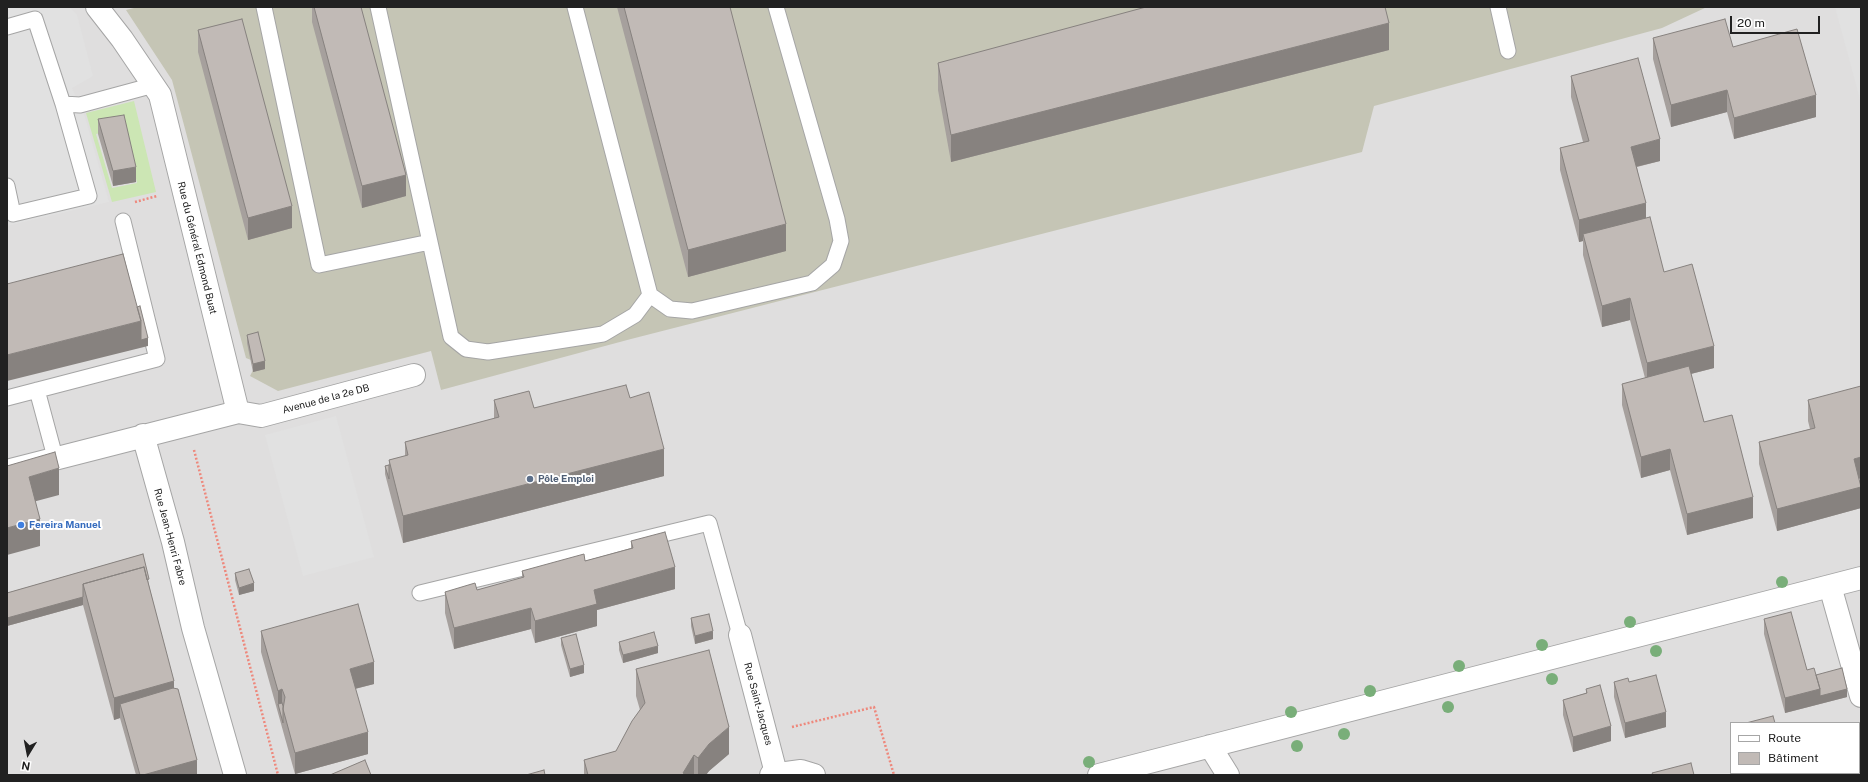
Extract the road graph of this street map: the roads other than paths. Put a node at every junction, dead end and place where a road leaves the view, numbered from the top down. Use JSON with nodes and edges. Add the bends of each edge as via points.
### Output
{"nodes":[{"id":1,"x":97,"y":7,"type":"edge"},
{"id":2,"x":264,"y":7,"type":"edge"},
{"id":3,"x":378,"y":7,"type":"edge"},
{"id":4,"x":575,"y":7,"type":"edge"},
{"id":5,"x":776,"y":7,"type":"edge"},
{"id":6,"x":1498,"y":7,"type":"edge"},
{"id":7,"x":7,"y":27,"type":"edge"},
{"id":8,"x":1508,"y":51,"type":"dead end"},
{"id":9,"x":154,"y":85,"type":"junction"},
{"id":10,"x":63,"y":104,"type":"junction"},
{"id":11,"x":7,"y":186,"type":"edge"},
{"id":12,"x":123,"y":221,"type":"dead end"},
{"id":13,"x":430,"y":242,"type":"junction"},
{"id":14,"x":650,"y":295,"type":"junction"},
{"id":15,"x":414,"y":375,"type":"dead end"},
{"id":16,"x":37,"y":390,"type":"junction"},
{"id":17,"x":7,"y":398,"type":"edge"},
{"id":18,"x":238,"y":412,"type":"junction"},
{"id":19,"x":143,"y":435,"type":"junction"},
{"id":20,"x":55,"y":458,"type":"junction"},
{"id":21,"x":7,"y":471,"type":"edge"},
{"id":22,"x":1861,"y":578,"type":"edge"},
{"id":23,"x":1830,"y":586,"type":"junction"},
{"id":24,"x":420,"y":593,"type":"dead end"},
{"id":25,"x":740,"y":635,"type":"joint"},
{"id":26,"x":1861,"y":696,"type":"edge"},
{"id":27,"x":1210,"y":746,"type":"junction"},
{"id":28,"x":774,"y":774,"type":"edge"},
{"id":29,"x":235,"y":775,"type":"edge"},
{"id":30,"x":814,"y":775,"type":"edge"},
{"id":31,"x":1099,"y":775,"type":"edge"},
{"id":32,"x":1228,"y":775,"type":"edge"}],
"edges":[{"from":1,"to":9,"type":"street","name":"Rue du Général Edmond Buat"},
{"from":2,"to":13,"type":"lane","via":[[319,265]]},
{"from":3,"to":13,"type":"lane"},
{"from":4,"to":14,"type":"lane"},
{"from":5,"to":14,"type":"lane","via":[[837,219],[841,241],[833,265],[812,283],[692,311],[670,309]]},
{"from":6,"to":8,"type":"lane"},
{"from":7,"to":10,"type":"lane","via":[[35,19]]},
{"from":9,"to":10,"type":"lane","via":[[80,105]]},
{"from":9,"to":18,"type":"street","name":"Rue du Général Edmond Buat","via":[[160,95]]},
{"from":10,"to":11,"type":"lane","via":[[89,196],[13,214]]},
{"from":12,"to":16,"type":"lane","via":[[157,359]]},
{"from":13,"to":14,"type":"lane","via":[[450,337],[466,348],[488,352],[603,334],[635,315]]},
{"from":15,"to":18,"type":"street","name":"Avenue de la 2e DB","via":[[261,416]]},
{"from":16,"to":17,"type":"lane"},
{"from":16,"to":20,"type":"lane"},
{"from":18,"to":19,"type":"street"},
{"from":19,"to":20,"type":"street"},
{"from":19,"to":29,"type":"street","name":"Rue Jean-Henri Fabre","via":[[173,542],[193,628]]},
{"from":20,"to":21,"type":"street"},
{"from":22,"to":23,"type":"street"},
{"from":23,"to":26,"type":"street"},
{"from":23,"to":27,"type":"street"},
{"from":24,"to":25,"type":"lane","via":[[709,523]]},
{"from":25,"to":28,"type":"street","name":"Rue Saint-Jacques"},
{"from":27,"to":31,"type":"street"},
{"from":27,"to":32,"type":"street"},
{"from":28,"to":30,"type":"street","via":[[801,772]]}]}
